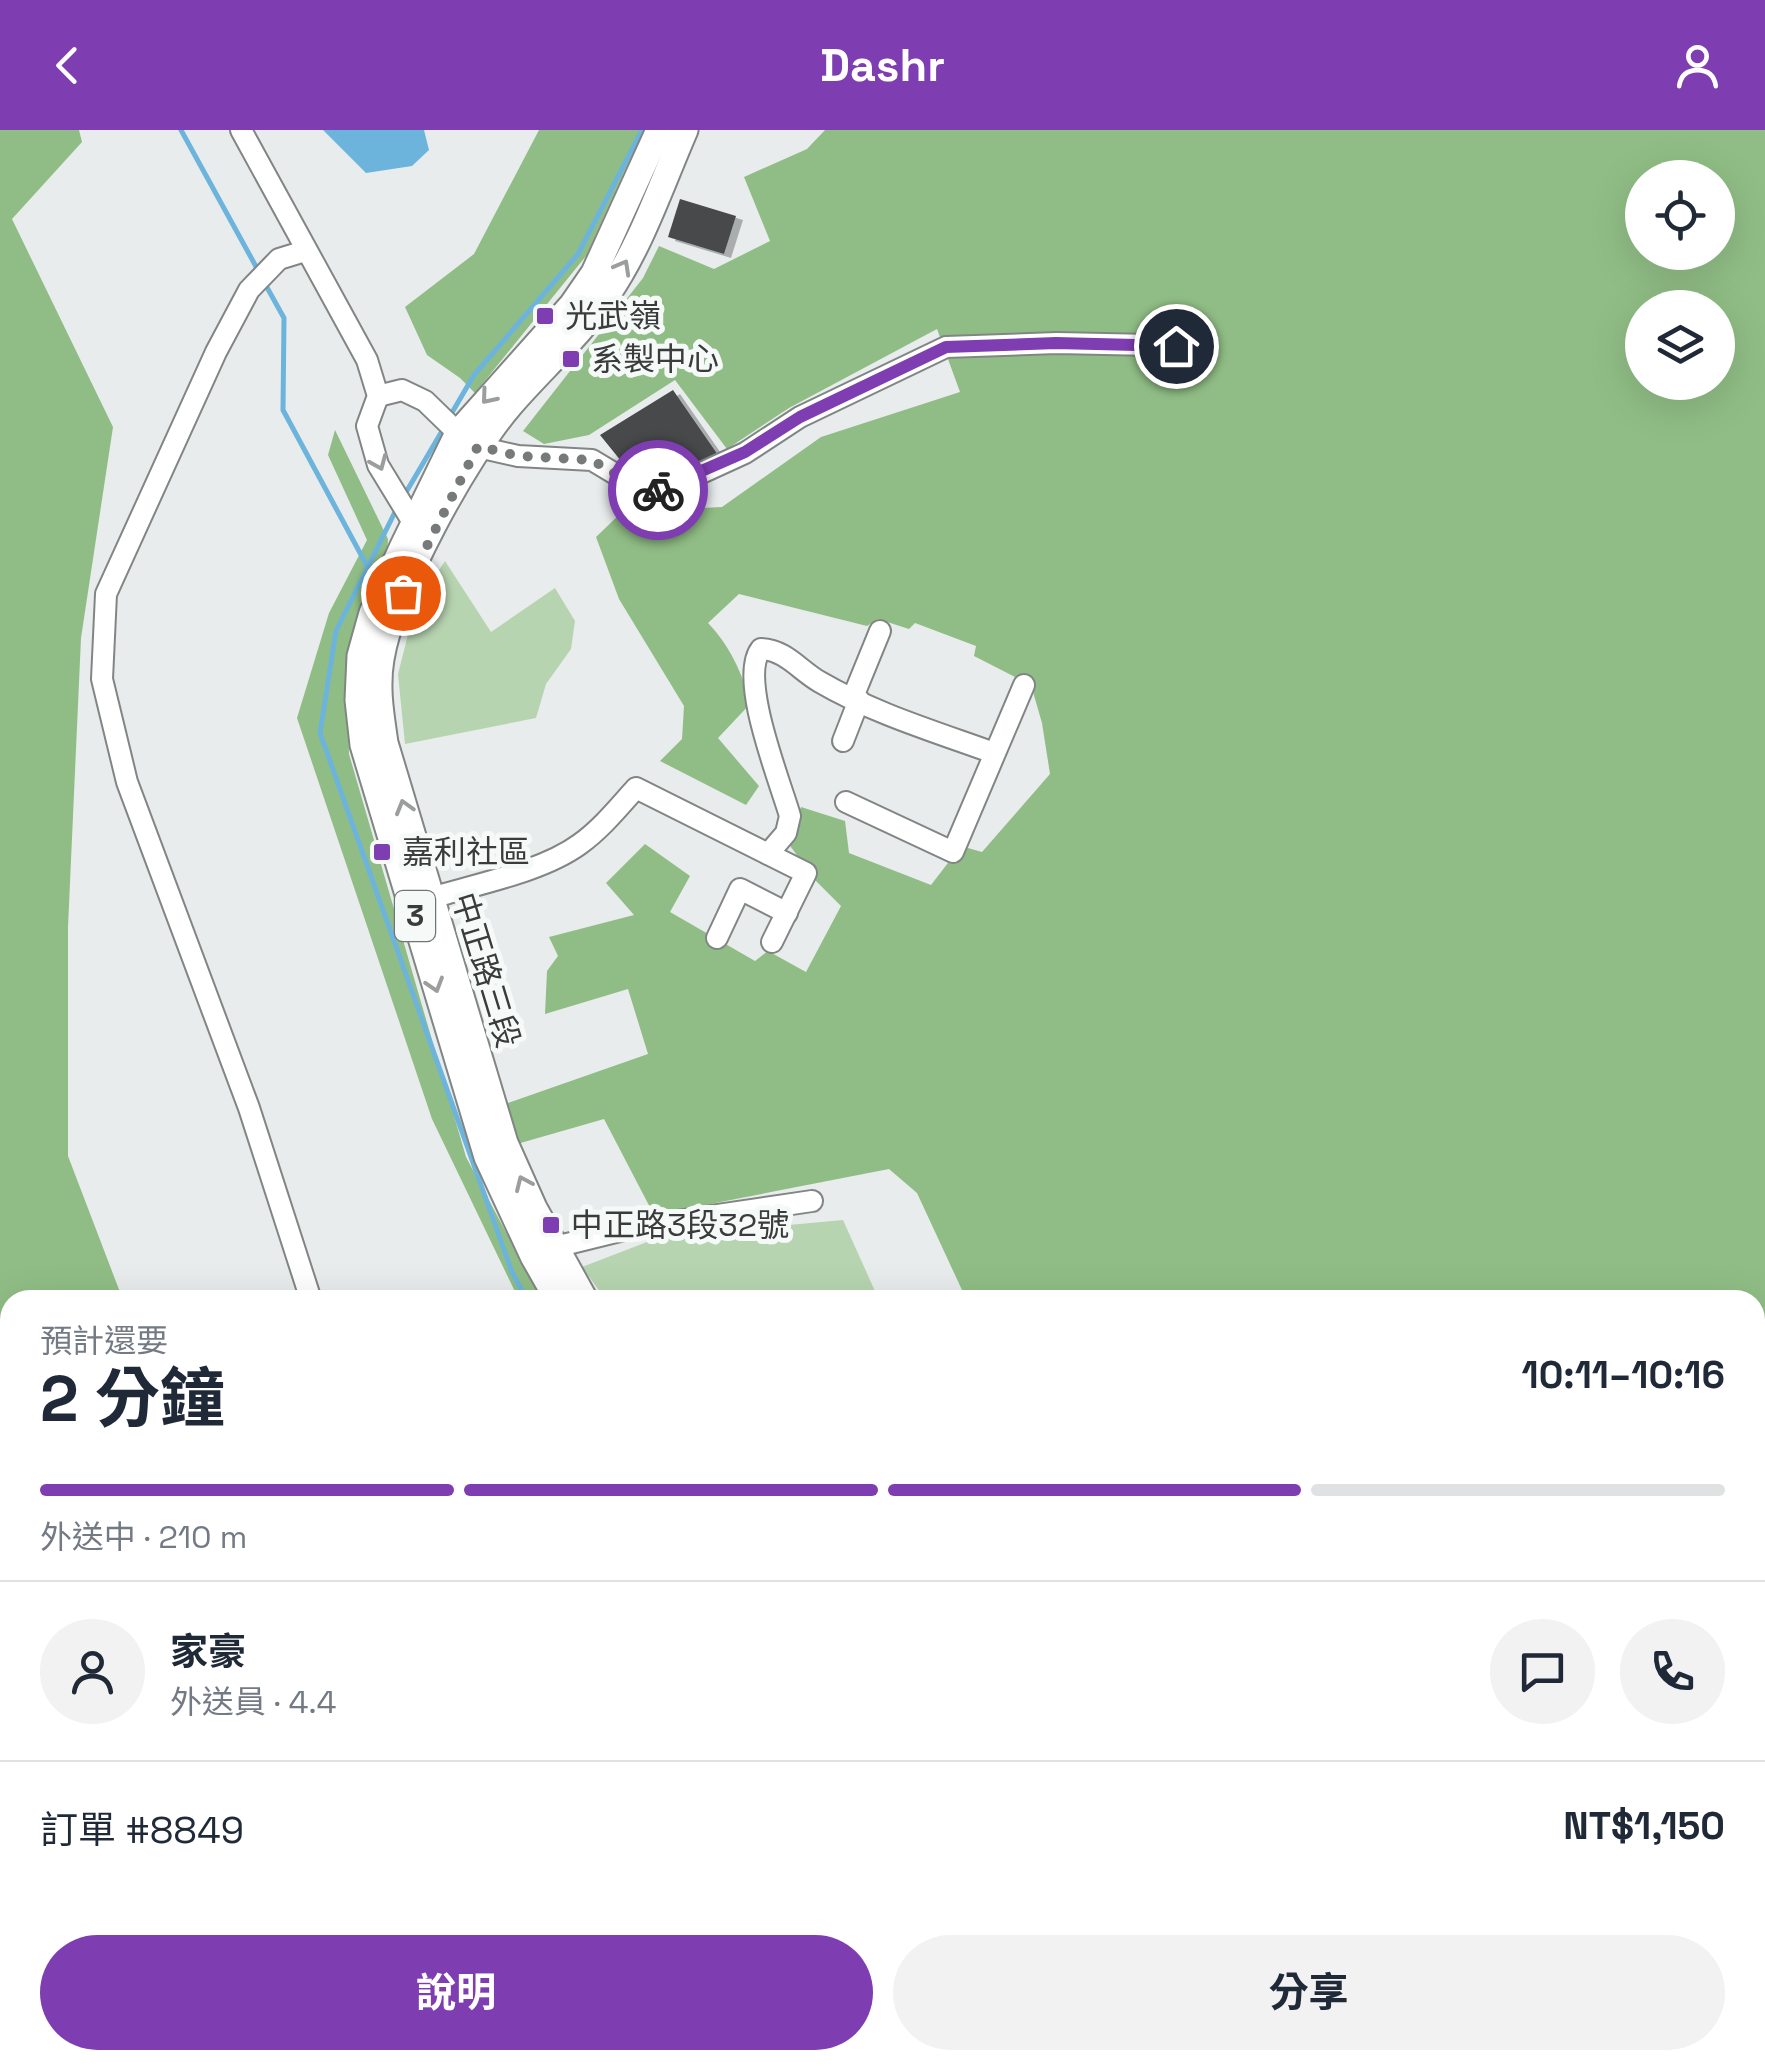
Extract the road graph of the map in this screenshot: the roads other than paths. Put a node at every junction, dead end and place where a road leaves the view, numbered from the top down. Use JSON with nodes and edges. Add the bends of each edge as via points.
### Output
{"nodes":[{"id":1,"x":241,"y":130,"type":"edge"},
{"id":2,"x":660,"y":130,"type":"edge"},
{"id":3,"x":684,"y":130,"type":"edge"},
{"id":4,"x":305,"y":251,"type":"junction"},
{"id":5,"x":1200,"y":346,"type":"dead end"},
{"id":6,"x":378,"y":396,"type":"junction"},
{"id":7,"x":468,"y":440,"type":"junction"},
{"id":8,"x":422,"y":531,"type":"junction"},
{"id":9,"x":880,"y":632,"type":"dead end"},
{"id":10,"x":1024,"y":685,"type":"dead end"},
{"id":11,"x":856,"y":698,"type":"junction"},
{"id":12,"x":843,"y":742,"type":"dead end"},
{"id":13,"x":994,"y":753,"type":"junction"},
{"id":14,"x":846,"y":802,"type":"dead end"},
{"id":15,"x":768,"y":854,"type":"junction"},
{"id":16,"x":431,"y":898,"type":"junction"},
{"id":17,"x":787,"y":912,"type":"junction"},
{"id":18,"x":717,"y":938,"type":"dead end"},
{"id":19,"x":772,"y":942,"type":"dead end"},
{"id":20,"x":812,"y":1201,"type":"dead end"},
{"id":21,"x":555,"y":1247,"type":"junction"},
{"id":22,"x":308,"y":1290,"type":"edge"},
{"id":23,"x":552,"y":1290,"type":"edge"},
{"id":24,"x":579,"y":1290,"type":"edge"}],
"edges":[{"from":1,"to":4,"type":"street"},
{"from":2,"to":7,"type":"main road","name":"中正路三段","number":"3","one_way":true,"via":[[594,274]]},
{"from":7,"to":3,"type":"main road","name":"中正路三段","number":"3","one_way":true,"via":[[608,294]]},
{"from":4,"to":6,"type":"street","via":[[367,360]]},
{"from":4,"to":22,"type":"street","via":[[279,259],[250,290],[216,352],[106,594],[102,679],[127,782],[249,1108]]},
{"from":5,"to":7,"type":"street","via":[[946,347],[662,490],[632,484],[592,460],[518,456]]},
{"from":6,"to":7,"type":"street","via":[[402,390],[425,400]]},
{"from":6,"to":8,"type":"street","one_way":true,"via":[[367,426],[378,466]]},
{"from":7,"to":8,"type":"main road","name":"中正路三段","number":"3"},
{"from":16,"to":8,"type":"main road","name":"中正路三段","number":"3","one_way":true,"via":[[385,743],[378,694],[390,622]]},
{"from":8,"to":23,"type":"main road","name":"中正路三段","number":"3","one_way":true,"via":[[372,613],[360,656],[364,745],[487,1157]]},
{"from":9,"to":11,"type":"street"},
{"from":10,"to":13,"type":"street"},
{"from":11,"to":12,"type":"street"},
{"from":11,"to":13,"type":"street"},
{"from":11,"to":15,"type":"street","via":[[818,682],[774,649],[755,656],[756,699],[790,816],[786,833]]},
{"from":13,"to":14,"type":"street","via":[[953,852]]},
{"from":15,"to":16,"type":"street","via":[[636,788],[578,846]]},
{"from":15,"to":17,"type":"street","via":[[806,873]]},
{"from":21,"to":16,"type":"main road","name":"中正路三段","number":"3","one_way":true,"via":[[505,1143]]},
{"from":17,"to":18,"type":"street","via":[[740,890]]},
{"from":17,"to":19,"type":"street"},
{"from":20,"to":21,"type":"street","via":[[636,1227]]},
{"from":21,"to":24,"type":"main road","name":"中正路三段","number":"3"}]}
